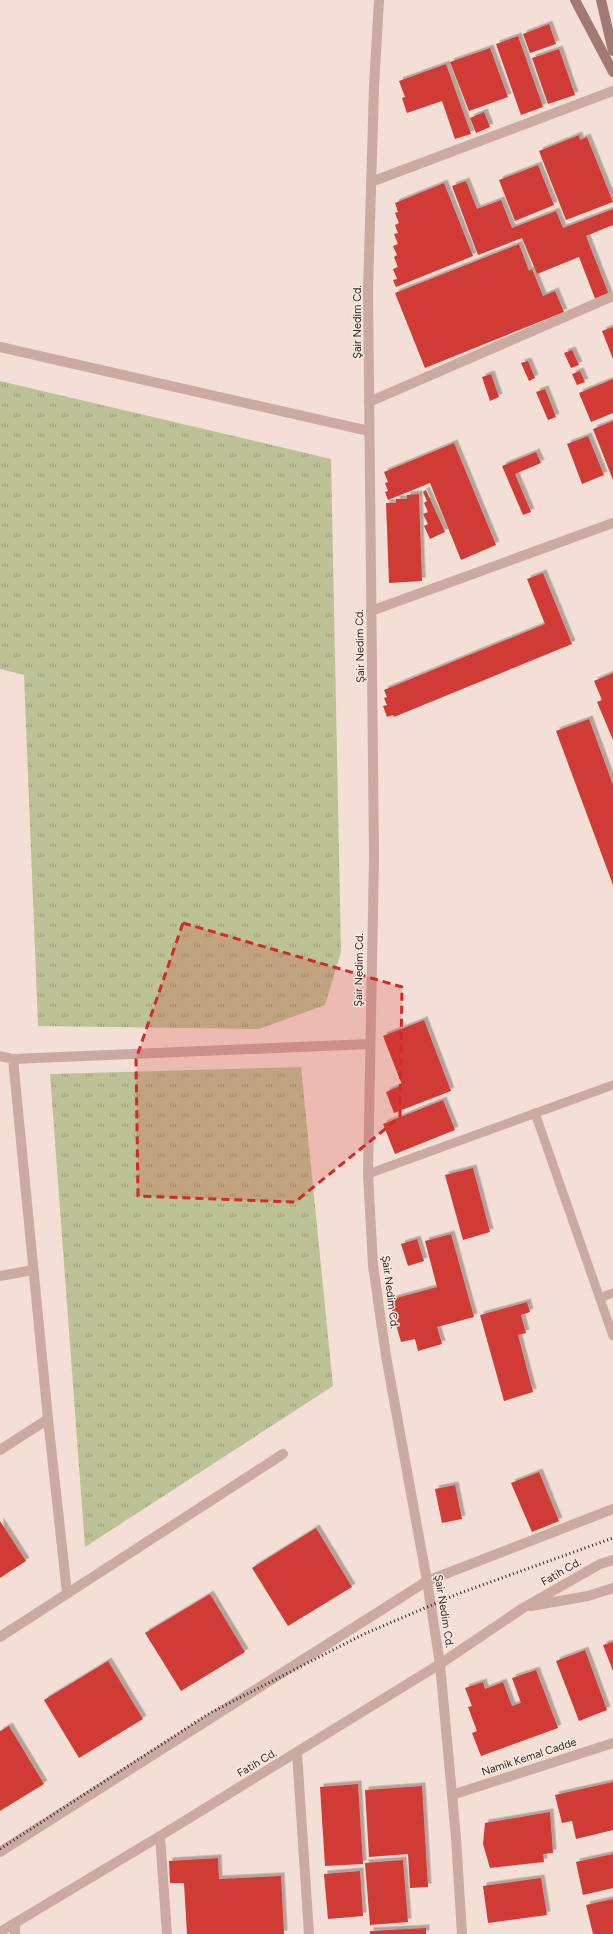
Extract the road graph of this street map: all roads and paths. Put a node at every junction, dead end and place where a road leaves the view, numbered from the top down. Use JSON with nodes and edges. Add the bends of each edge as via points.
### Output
{"nodes":[{"id":1,"x":379,"y":0,"type":"edge"},
{"id":2,"x":575,"y":0,"type":"edge"},
{"id":3,"x":601,"y":0,"type":"edge"},
{"id":4,"x":613,"y":51,"type":"edge"},
{"id":5,"x":613,"y":72,"type":"edge"},
{"id":6,"x":613,"y":91,"type":"edge"},
{"id":7,"x":371,"y":182,"type":"junction"},
{"id":8,"x":613,"y":296,"type":"edge"},
{"id":9,"x":0,"y":347,"type":"edge"},
{"id":10,"x":369,"y":402,"type":"junction"},
{"id":11,"x":369,"y":431,"type":"junction"},
{"id":12,"x":613,"y":522,"type":"edge"},
{"id":13,"x":371,"y":610,"type":"junction"},
{"id":14,"x":370,"y":1044,"type":"junction"},
{"id":15,"x":0,"y":1056,"type":"edge"},
{"id":16,"x":13,"y":1058,"type":"junction"},
{"id":17,"x":613,"y":1085,"type":"edge"},
{"id":18,"x":535,"y":1113,"type":"junction"},
{"id":19,"x":368,"y":1174,"type":"junction"},
{"id":20,"x":34,"y":1270,"type":"junction"},
{"id":21,"x":0,"y":1276,"type":"edge"},
{"id":22,"x":613,"y":1293,"type":"edge"},
{"id":23,"x":600,"y":1298,"type":"junction"},
{"id":24,"x":613,"y":1336,"type":"edge"},
{"id":25,"x":48,"y":1419,"type":"junction"},
{"id":26,"x":0,"y":1450,"type":"edge"},
{"id":27,"x":283,"y":1454,"type":"dead end"},
{"id":28,"x":613,"y":1509,"type":"edge"},
{"id":29,"x":613,"y":1560,"type":"edge"},
{"id":30,"x":427,"y":1581,"type":"junction"},
{"id":31,"x":613,"y":1588,"type":"edge"},
{"id":32,"x":67,"y":1593,"type":"junction"},
{"id":33,"x":523,"y":1608,"type":"junction"},
{"id":34,"x":0,"y":1637,"type":"edge"},
{"id":35,"x":440,"y":1664,"type":"junction"},
{"id":36,"x":613,"y":1742,"type":"edge"},
{"id":37,"x":297,"y":1753,"type":"junction"},
{"id":38,"x":452,"y":1795,"type":"junction"},
{"id":39,"x":160,"y":1836,"type":"junction"},
{"id":40,"x":0,"y":1852,"type":"edge"},
{"id":41,"x":15,"y":1924,"type":"junction"},
{"id":42,"x":0,"y":1932,"type":"edge"},
{"id":43,"x":15,"y":1934,"type":"edge"},
{"id":44,"x":167,"y":1934,"type":"edge"},
{"id":45,"x":309,"y":1934,"type":"edge"},
{"id":46,"x":462,"y":1934,"type":"edge"}],
"edges":[{"from":1,"to":7,"type":"street","name":"Şair Nedim Cd."},
{"from":2,"to":5,"type":"main road"},
{"from":3,"to":4,"type":"main road"},
{"from":6,"to":7,"type":"street"},
{"from":7,"to":10,"type":"street","name":"Şair Nedim Cd.","via":[[368,290]]},
{"from":8,"to":10,"type":"street"},
{"from":9,"to":11,"type":"street"},
{"from":10,"to":11,"type":"street","name":"Şair Nedim Cd."},
{"from":11,"to":13,"type":"street","name":"Şair Nedim Cd."},
{"from":12,"to":13,"type":"street"},
{"from":13,"to":14,"type":"street","name":"Şair Nedim Cd.","via":[[374,858]]},
{"from":14,"to":16,"type":"street"},
{"from":14,"to":19,"type":"street","name":"Şair Nedim Cd."},
{"from":15,"to":16,"type":"street"},
{"from":16,"to":20,"type":"street"},
{"from":17,"to":18,"type":"lane"},
{"from":18,"to":19,"type":"lane"},
{"from":18,"to":23,"type":"lane"},
{"from":19,"to":30,"type":"street","name":"Şair Nedim Cd.","via":[[373,1265]]},
{"from":20,"to":21,"type":"street"},
{"from":20,"to":25,"type":"street"},
{"from":22,"to":23,"type":"lane"},
{"from":23,"to":24,"type":"lane"},
{"from":25,"to":26,"type":"street"},
{"from":25,"to":32,"type":"street"},
{"from":27,"to":32,"type":"street"},
{"from":28,"to":30,"type":"street"},
{"from":29,"to":33,"type":"street","name":"Fatih Cd.","via":[[600,1564]]},
{"from":30,"to":35,"type":"street","name":"Şair Nedim Cd."},
{"from":30,"to":40,"type":"street"},
{"from":31,"to":33,"type":"street","name":"Fatih Cd.","via":[[588,1596]]},
{"from":32,"to":34,"type":"street"},
{"from":33,"to":35,"type":"street","name":"Fatih Cd."},
{"from":35,"to":37,"type":"street","name":"Fatih Cd."},
{"from":35,"to":38,"type":"street","name":"Şair Nedim Cd."},
{"from":36,"to":38,"type":"street","name":"Namik Kemal Cadde"},
{"from":37,"to":39,"type":"street","name":"Fatih Cd."},
{"from":37,"to":45,"type":"street"},
{"from":38,"to":46,"type":"street","name":"Şair Nedim Cd."},
{"from":39,"to":41,"type":"street","name":"Fatih Cd."},
{"from":39,"to":44,"type":"street"},
{"from":41,"to":42,"type":"street","name":"Fatih Cd."},
{"from":41,"to":43,"type":"street"}]}
